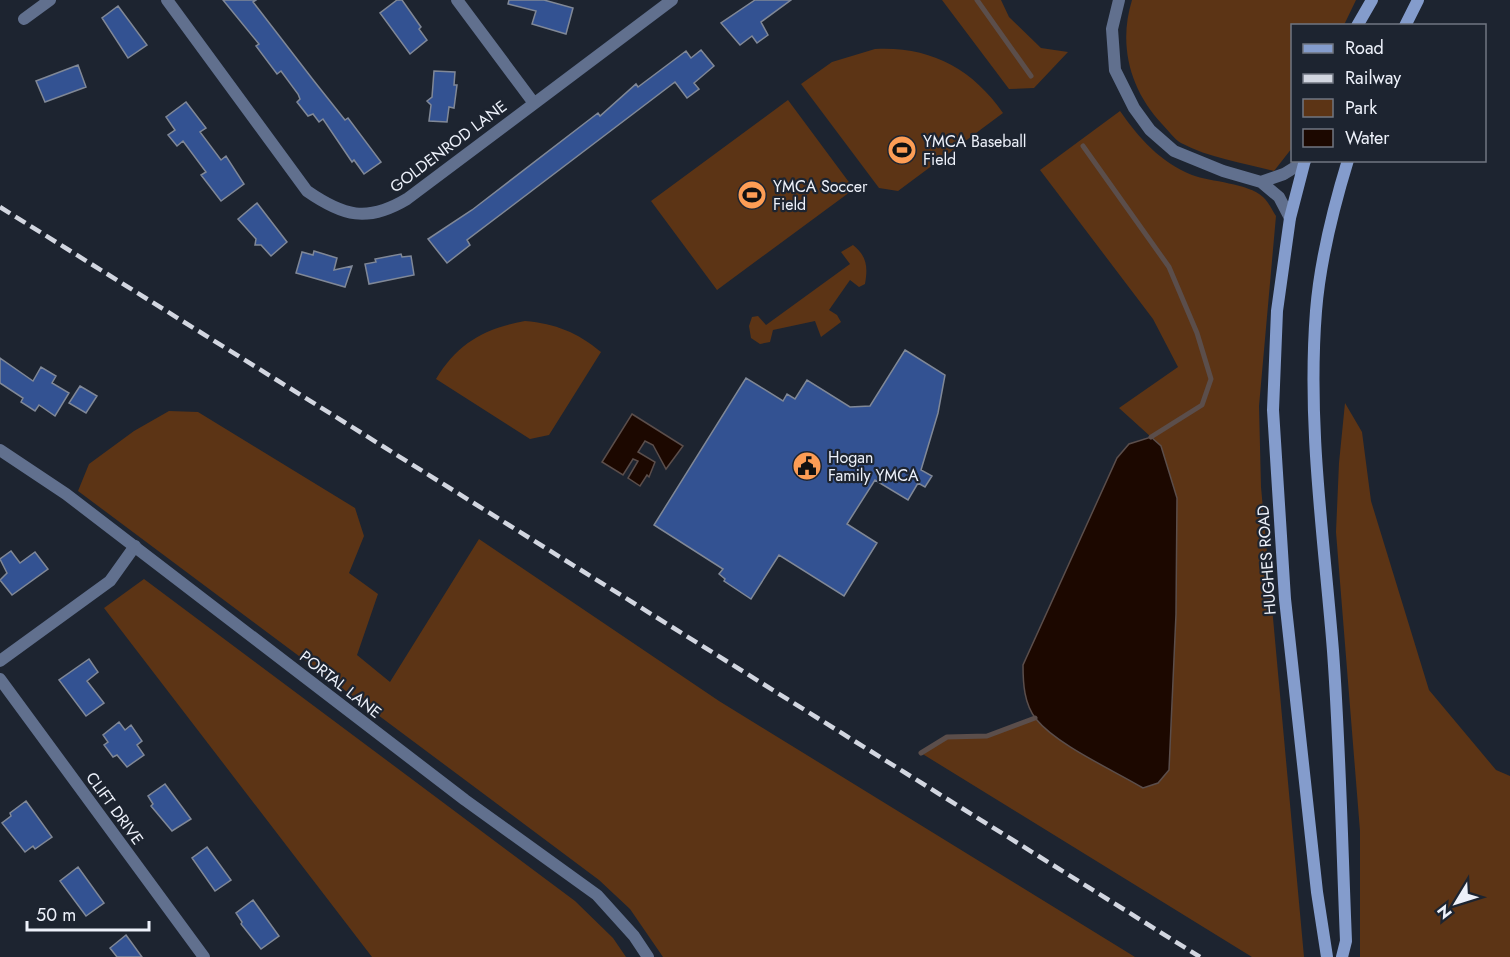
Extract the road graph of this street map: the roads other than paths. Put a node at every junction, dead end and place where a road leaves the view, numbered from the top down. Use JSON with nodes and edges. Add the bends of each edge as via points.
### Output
{"nodes":[{"id":1,"x":50,"y":0,"type":"edge"},
{"id":2,"x":167,"y":0,"type":"edge"},
{"id":3,"x":457,"y":0,"type":"edge"},
{"id":4,"x":672,"y":0,"type":"edge"},
{"id":5,"x":1119,"y":0,"type":"edge"},
{"id":6,"x":1372,"y":0,"type":"edge"},
{"id":7,"x":1418,"y":0,"type":"edge"},
{"id":8,"x":24,"y":19,"type":"dead end"},
{"id":9,"x":1358,"y":24,"type":"edge"},
{"id":10,"x":1406,"y":24,"type":"edge"},
{"id":11,"x":533,"y":102,"type":"junction"},
{"id":12,"x":1303,"y":162,"type":"edge"},
{"id":13,"x":1305,"y":162,"type":"edge"},
{"id":14,"x":1347,"y":162,"type":"edge"},
{"id":15,"x":1261,"y":182,"type":"junction"},
{"id":16,"x":1290,"y":218,"type":"junction"},
{"id":17,"x":0,"y":450,"type":"edge"},
{"id":18,"x":135,"y":546,"type":"junction"},
{"id":19,"x":0,"y":662,"type":"edge"},
{"id":20,"x":0,"y":679,"type":"edge"},
{"id":21,"x":204,"y":957,"type":"edge"},
{"id":22,"x":648,"y":957,"type":"edge"},
{"id":23,"x":1327,"y":957,"type":"edge"},
{"id":24,"x":1342,"y":957,"type":"edge"}],
"edges":[{"from":1,"to":8,"type":"street"},
{"from":2,"to":11,"type":"street","name":"GOLDENROD LANE","via":[[307,191],[331,208],[361,215],[390,209]]},
{"from":3,"to":11,"type":"street"},
{"from":4,"to":11,"type":"street","name":"GOLDENROD LANE"},
{"from":5,"to":15,"type":"street","via":[[1112,29],[1115,70],[1150,130],[1174,151]]},
{"from":6,"to":9,"type":"main road"},
{"from":7,"to":10,"type":"main road"},
{"from":12,"to":15,"type":"street"},
{"from":13,"to":16,"type":"main road","name":"HUGHES ROAD"},
{"from":14,"to":24,"type":"main road","via":[[1330,226],[1316,309],[1313,378],[1319,514],[1333,662],[1346,941]]},
{"from":15,"to":16,"type":"street","via":[[1279,197]]},
{"from":16,"to":23,"type":"main road","name":"HUGHES ROAD","via":[[1277,310],[1273,410],[1285,599]]},
{"from":17,"to":18,"type":"street","name":"PORTAL LANE"},
{"from":18,"to":19,"type":"street","via":[[110,581]]},
{"from":18,"to":22,"type":"street","name":"PORTAL LANE","via":[[465,800],[597,895]]},
{"from":20,"to":21,"type":"street","name":"CLIFT DRIVE"}]}
